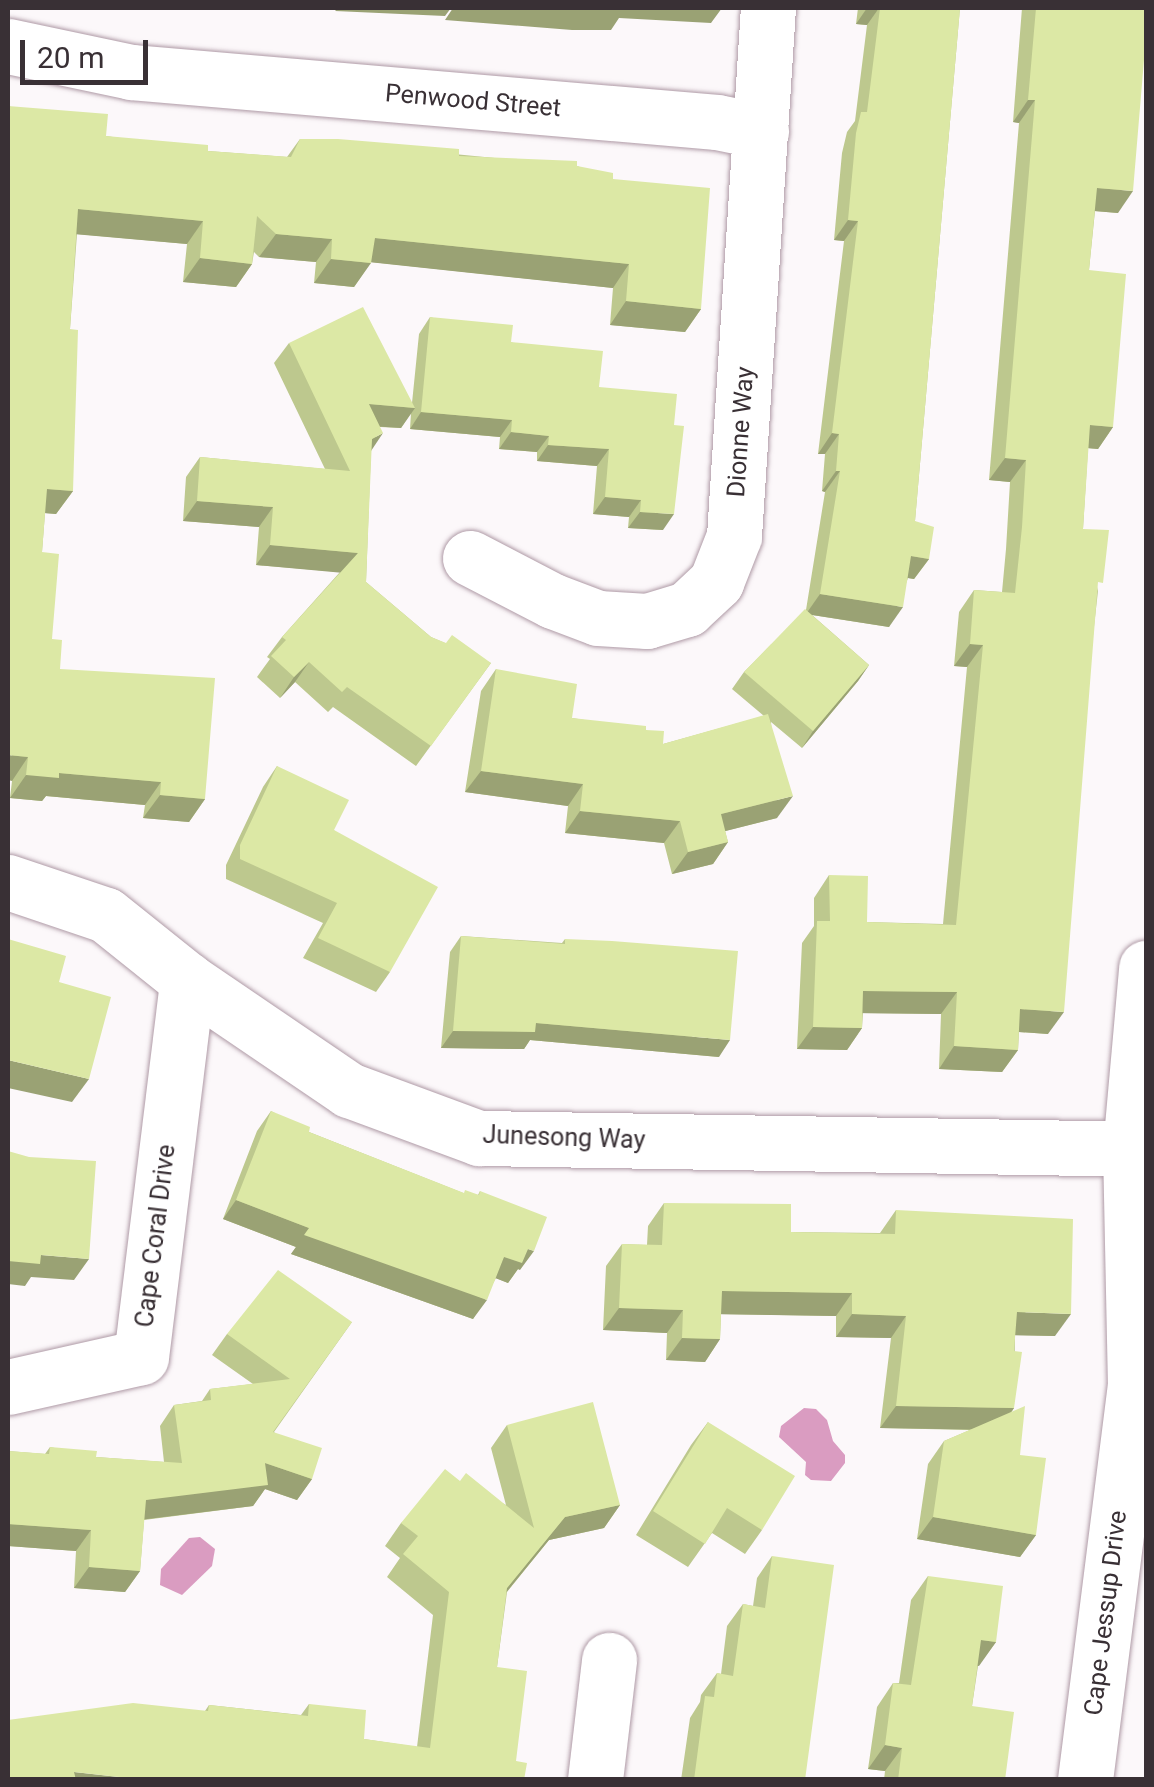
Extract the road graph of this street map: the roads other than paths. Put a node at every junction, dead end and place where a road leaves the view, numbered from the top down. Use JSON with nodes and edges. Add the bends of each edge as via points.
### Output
{"nodes":[{"id":1,"x":768,"y":8,"type":"edge"},
{"id":2,"x":8,"y":46,"type":"edge"},
{"id":3,"x":761,"y":132,"type":"junction"},
{"id":4,"x":470,"y":558,"type":"dead end"},
{"id":5,"x":8,"y":882,"type":"edge"},
{"id":6,"x":1146,"y":968,"type":"edge"},
{"id":7,"x":187,"y":980,"type":"junction"},
{"id":8,"x":1138,"y":1149,"type":"edge"},
{"id":9,"x":8,"y":1387,"type":"edge"},
{"id":10,"x":609,"y":1660,"type":"dead end"},
{"id":11,"x":594,"y":1780,"type":"edge"},
{"id":12,"x":1085,"y":1780,"type":"edge"}],
"edges":[{"from":1,"to":3,"type":"street","name":"Dionne Way"},
{"from":2,"to":3,"type":"street","name":"Penwood Street","via":[[131,72],[718,122]]},
{"from":3,"to":4,"type":"street","name":"Dionne Way","via":[[734,536],[716,582],[687,608],[646,622],[598,618]]},
{"from":5,"to":7,"type":"street","name":"Junesong Way","via":[[106,914]]},
{"from":6,"to":8,"type":"street","name":"Cape Jessup Drive"},
{"from":7,"to":8,"type":"street","name":"Junesong Way","via":[[349,1090],[478,1138]]},
{"from":7,"to":9,"type":"street","name":"Cape Coral Drive","via":[[140,1357]]},
{"from":8,"to":12,"type":"street","name":"Cape Jessup Drive","via":[[1134,1386]]},
{"from":10,"to":11,"type":"street"}]}
